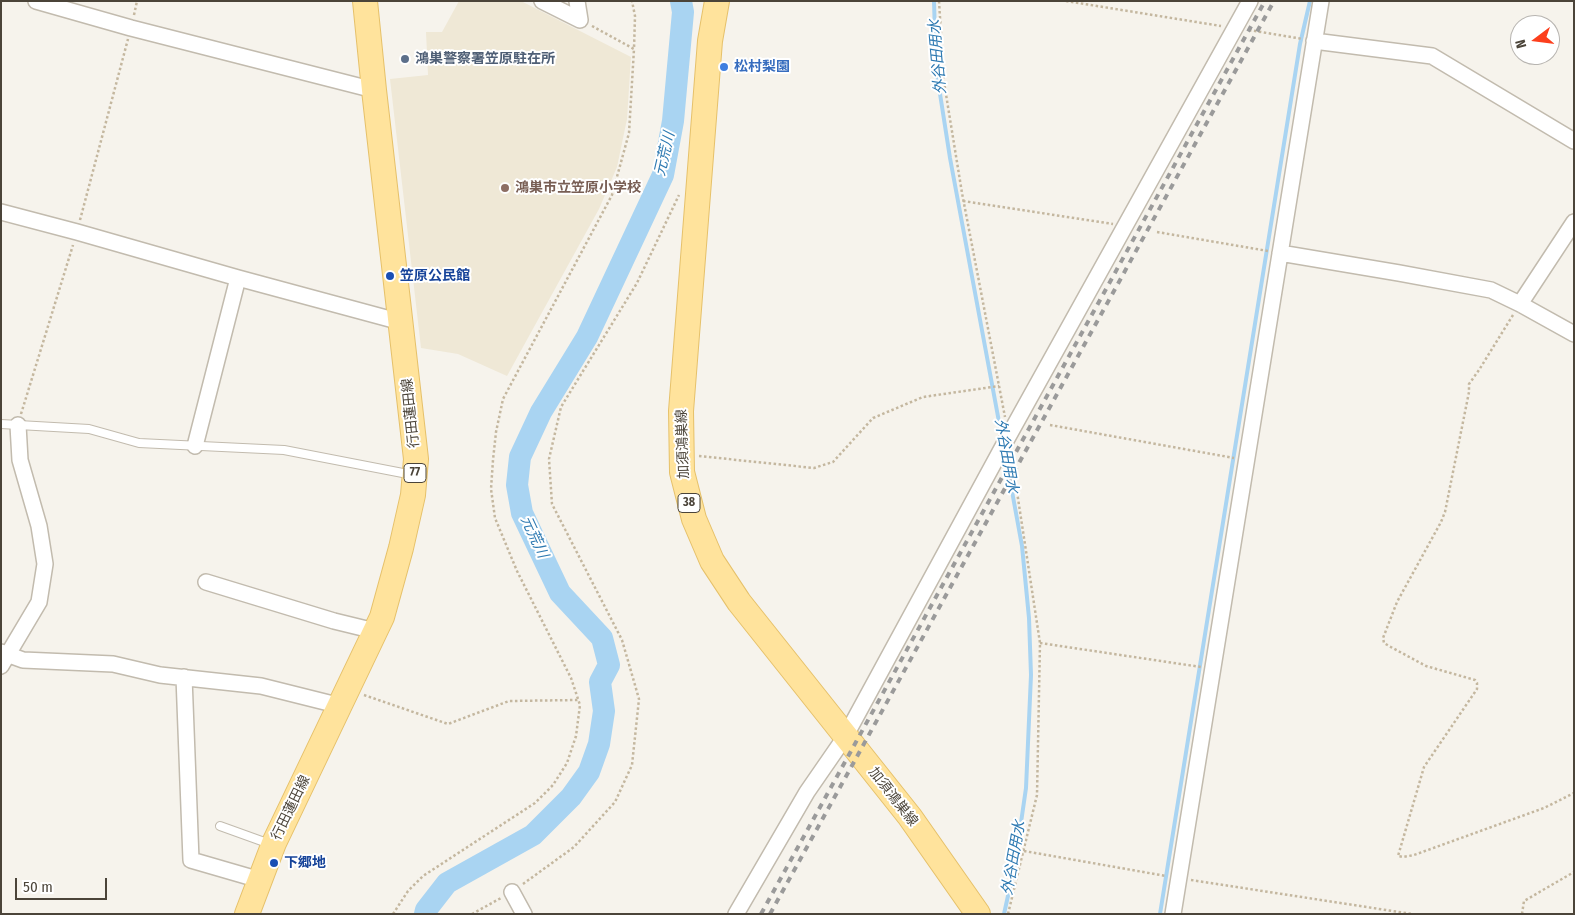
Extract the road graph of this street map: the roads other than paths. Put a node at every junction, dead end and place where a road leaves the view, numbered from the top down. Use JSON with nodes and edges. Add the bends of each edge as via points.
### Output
{"nodes":[{"id":1,"x":36,"y":1,"type":"edge"},
{"id":2,"x":365,"y":1,"type":"edge"},
{"id":3,"x":542,"y":1,"type":"edge"},
{"id":4,"x":577,"y":1,"type":"edge"},
{"id":5,"x":717,"y":1,"type":"edge"},
{"id":6,"x":1250,"y":1,"type":"edge"},
{"id":7,"x":1321,"y":1,"type":"edge"},
{"id":8,"x":1314,"y":41,"type":"junction"},
{"id":9,"x":374,"y":90,"type":"junction"},
{"id":10,"x":1574,"y":142,"type":"edge"},
{"id":11,"x":1,"y":212,"type":"edge"},
{"id":12,"x":1574,"y":222,"type":"edge"},
{"id":13,"x":1280,"y":253,"type":"junction"},
{"id":14,"x":238,"y":278,"type":"junction"},
{"id":15,"x":1520,"y":304,"type":"junction"},
{"id":16,"x":401,"y":322,"type":"junction"},
{"id":17,"x":1574,"y":334,"type":"edge"},
{"id":18,"x":1,"y":424,"type":"edge"},
{"id":19,"x":18,"y":425,"type":"junction"},
{"id":20,"x":195,"y":446,"type":"junction"},
{"id":21,"x":415,"y":476,"type":"junction"},
{"id":22,"x":206,"y":582,"type":"dead end"},
{"id":23,"x":375,"y":631,"type":"junction"},
{"id":24,"x":4,"y":657,"type":"edge"},
{"id":25,"x":184,"y":677,"type":"junction"},
{"id":26,"x":345,"y":698,"type":"junction"},
{"id":27,"x":845,"y":737,"type":"junction"},
{"id":28,"x":220,"y":826,"type":"dead end"},
{"id":29,"x":274,"y":845,"type":"junction"},
{"id":30,"x":260,"y":880,"type":"junction"},
{"id":31,"x":512,"y":892,"type":"road end"},
{"id":32,"x":247,"y":914,"type":"edge"},
{"id":33,"x":524,"y":914,"type":"edge"},
{"id":34,"x":736,"y":914,"type":"edge"},
{"id":35,"x":978,"y":914,"type":"edge"},
{"id":36,"x":1173,"y":914,"type":"edge"}],
"edges":[{"from":1,"to":9,"type":"street"},
{"from":2,"to":9,"type":"main road","name":"行田蓮田線","number":"77"},
{"from":3,"to":4,"type":"street","via":[[580,20]]},
{"from":5,"to":27,"type":"main road","name":"加須鴻巣線","number":"38","via":[[710,41],[681,412],[680,456],[685,486],[694,519],[712,561],[739,602]]},
{"from":6,"to":27,"type":"street"},
{"from":7,"to":8,"type":"street"},
{"from":8,"to":10,"type":"street","via":[[1432,56]]},
{"from":8,"to":13,"type":"street"},
{"from":9,"to":16,"type":"main road","name":"行田蓮田線","number":"77"},
{"from":11,"to":14,"type":"street"},
{"from":12,"to":15,"type":"street"},
{"from":13,"to":15,"type":"street","via":[[1491,290]]},
{"from":13,"to":36,"type":"street"},
{"from":14,"to":16,"type":"street"},
{"from":14,"to":20,"type":"street"},
{"from":15,"to":17,"type":"street"},
{"from":16,"to":21,"type":"main road","name":"行田蓮田線","number":"77","via":[[416,459]]},
{"from":18,"to":19,"type":"lane"},
{"from":19,"to":20,"type":"lane","via":[[89,429],[139,443]]},
{"from":19,"to":24,"type":"street","via":[[20,460],[39,526],[44,564],[39,602]]},
{"from":20,"to":21,"type":"lane","via":[[284,450]]},
{"from":21,"to":23,"type":"main road","name":"行田蓮田線","number":"77","via":[[414,495],[401,548]]},
{"from":22,"to":23,"type":"street"},
{"from":23,"to":26,"type":"main road","name":"行田蓮田線","number":"77"},
{"from":24,"to":25,"type":"street","via":[[113,664]]},
{"from":25,"to":26,"type":"street"},
{"from":25,"to":30,"type":"street","via":[[192,860]]},
{"from":26,"to":29,"type":"main road","name":"行田蓮田線","number":"77"},
{"from":27,"to":34,"type":"street","via":[[807,792]]},
{"from":27,"to":35,"type":"main road","name":"加須鴻巣線","number":"38","via":[[910,817]]},
{"from":28,"to":29,"type":"lane"},
{"from":29,"to":30,"type":"main road","name":"行田蓮田線","number":"77"},
{"from":30,"to":32,"type":"main road","name":"行田蓮田線","number":"77"},
{"from":31,"to":33,"type":"street"}]}
